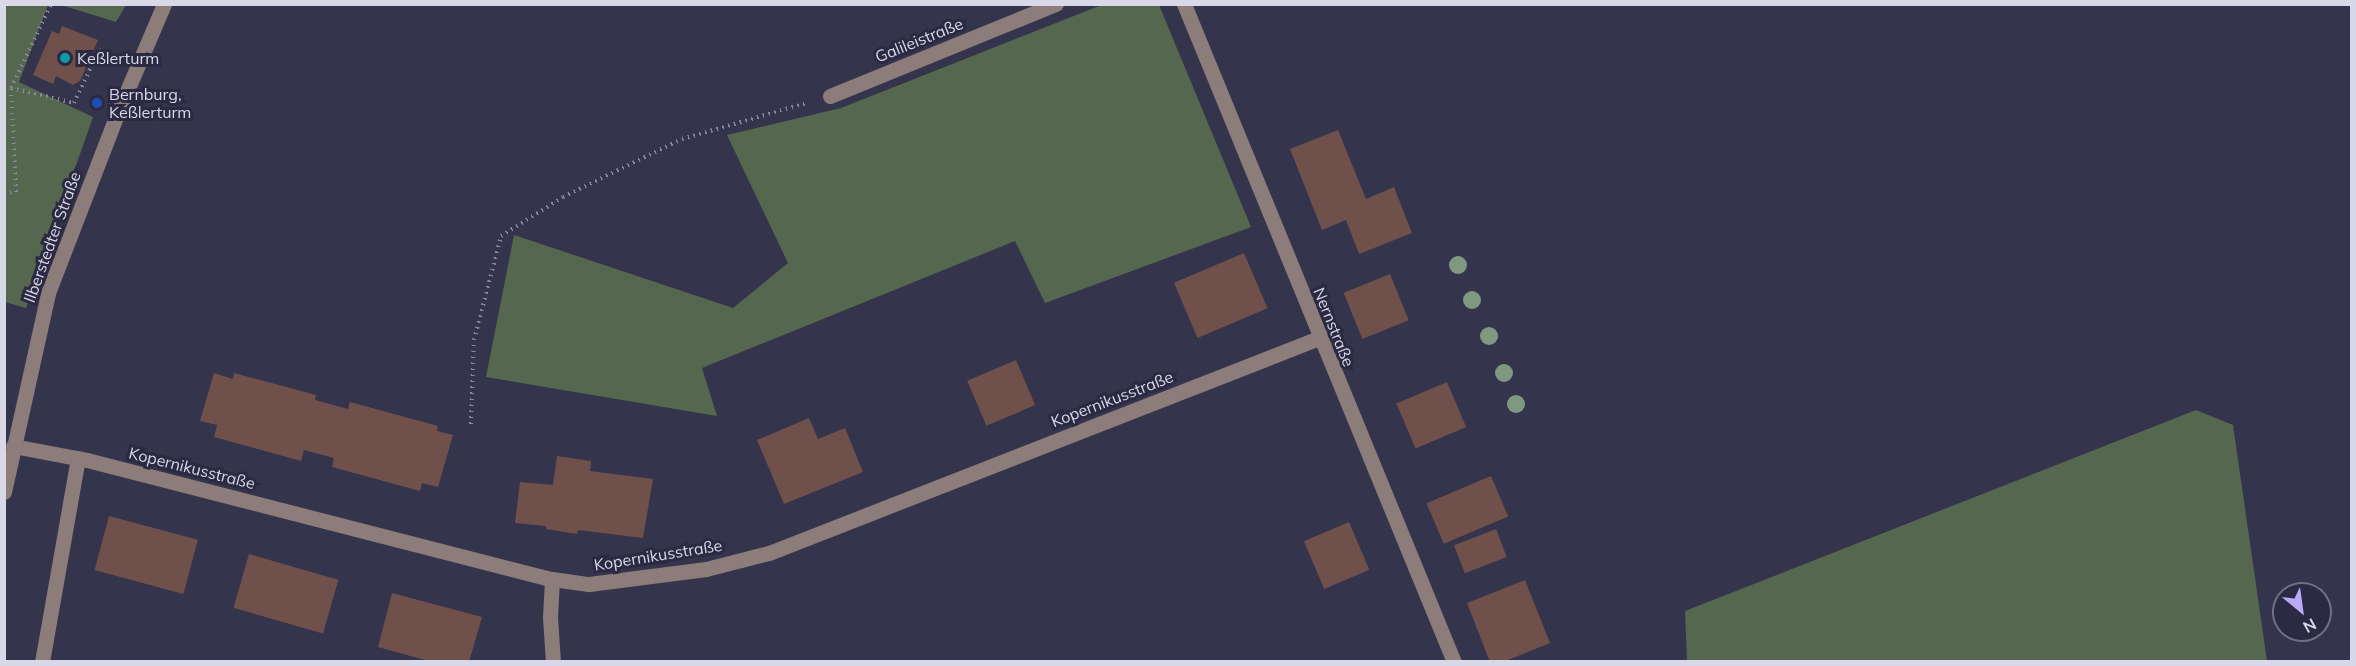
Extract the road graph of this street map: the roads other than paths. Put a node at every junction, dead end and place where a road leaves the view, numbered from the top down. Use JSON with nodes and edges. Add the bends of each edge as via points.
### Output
{"nodes":[{"id":1,"x":164,"y":4,"type":"edge"},
{"id":2,"x":1056,"y":4,"type":"edge"},
{"id":3,"x":1184,"y":4,"type":"edge"},
{"id":4,"x":830,"y":96,"type":"road end"},
{"id":5,"x":1319,"y":338,"type":"junction"},
{"id":6,"x":13,"y":446,"type":"junction"},
{"id":7,"x":78,"y":458,"type":"junction"},
{"id":8,"x":4,"y":492,"type":"edge"},
{"id":9,"x":552,"y":579,"type":"junction"},
{"id":10,"x":42,"y":662,"type":"edge"},
{"id":11,"x":553,"y":662,"type":"edge"},
{"id":12,"x":1454,"y":662,"type":"edge"}],
"edges":[{"from":1,"to":6,"type":"street","name":"Ilberstedter Straße","via":[[48,293]]},
{"from":2,"to":4,"type":"street","name":"Galileistraße"},
{"from":3,"to":5,"type":"street","name":"Nernstraße"},
{"from":5,"to":9,"type":"street","name":"Kopernikusstraße","via":[[769,553],[649,578],[589,584]]},
{"from":5,"to":12,"type":"street","name":"Nernstraße"},
{"from":6,"to":7,"type":"street","name":"Kopernikusstraße"},
{"from":6,"to":8,"type":"street","name":"Ilberstedter Straße"},
{"from":7,"to":9,"type":"street","name":"Kopernikusstraße"},
{"from":7,"to":10,"type":"street"},
{"from":9,"to":11,"type":"street"}]}
